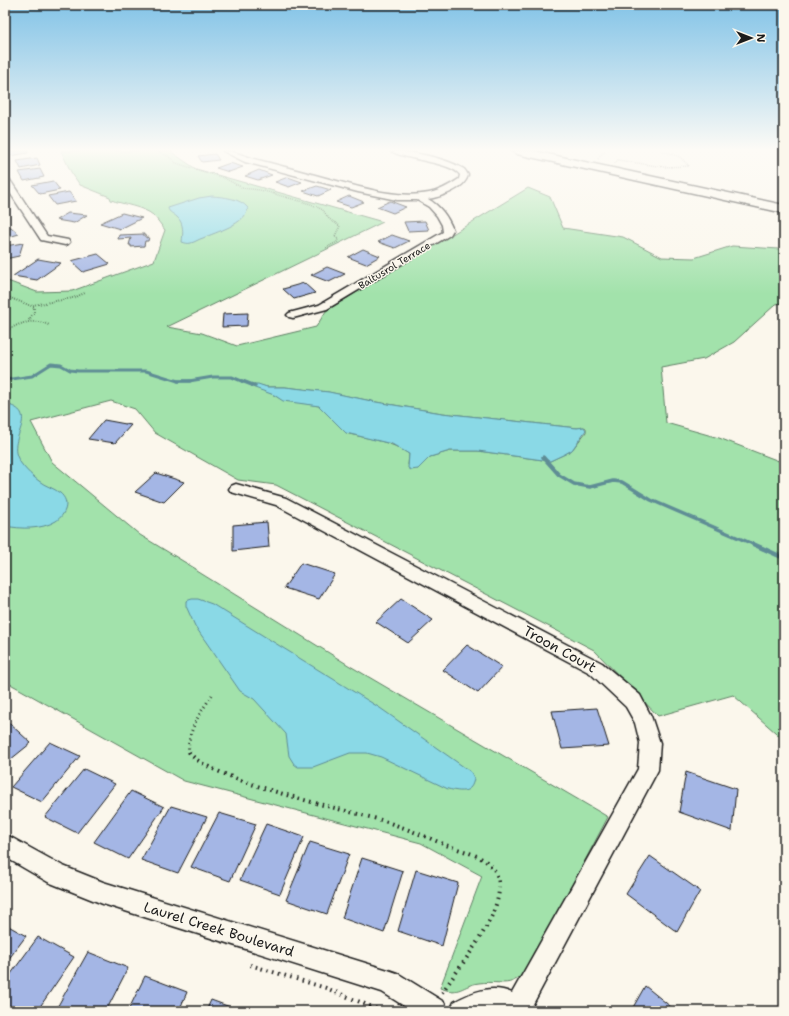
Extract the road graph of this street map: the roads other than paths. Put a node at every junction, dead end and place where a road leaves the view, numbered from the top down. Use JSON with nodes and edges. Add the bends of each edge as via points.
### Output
{"nodes":[{"id":1,"x":18,"y":198,"type":"edge"},
{"id":2,"x":421,"y":198,"type":"edge"},
{"id":3,"x":735,"y":198,"type":"edge"},
{"id":4,"x":784,"y":209,"type":"edge"},
{"id":5,"x":65,"y":242,"type":"dead end"},
{"id":6,"x":293,"y":315,"type":"dead end"},
{"id":7,"x":236,"y":489,"type":"dead end"},
{"id":8,"x":5,"y":845,"type":"edge"},
{"id":9,"x":433,"y":1010,"type":"edge"},
{"id":10,"x":519,"y":1010,"type":"edge"},
{"id":11,"x":464,"y":1011,"type":"edge"}],
"edges":[{"from":1,"to":5,"type":"street","via":[[44,238]]},
{"from":2,"to":6,"type":"street","name":"Baltusrol Terrace","via":[[427,201],[446,222],[447,233],[323,307]]},
{"from":3,"to":4,"type":"street"},
{"from":7,"to":10,"type":"street","name":"Troon Court","via":[[281,501],[590,664],[633,701],[644,722],[650,743],[648,770]]},
{"from":8,"to":9,"type":"street","name":"Laurel Creek Boulevard","via":[[56,874],[103,893],[388,982]]},
{"from":10,"to":11,"type":"street","via":[[502,1002],[486,1001],[472,1005]]}]}
